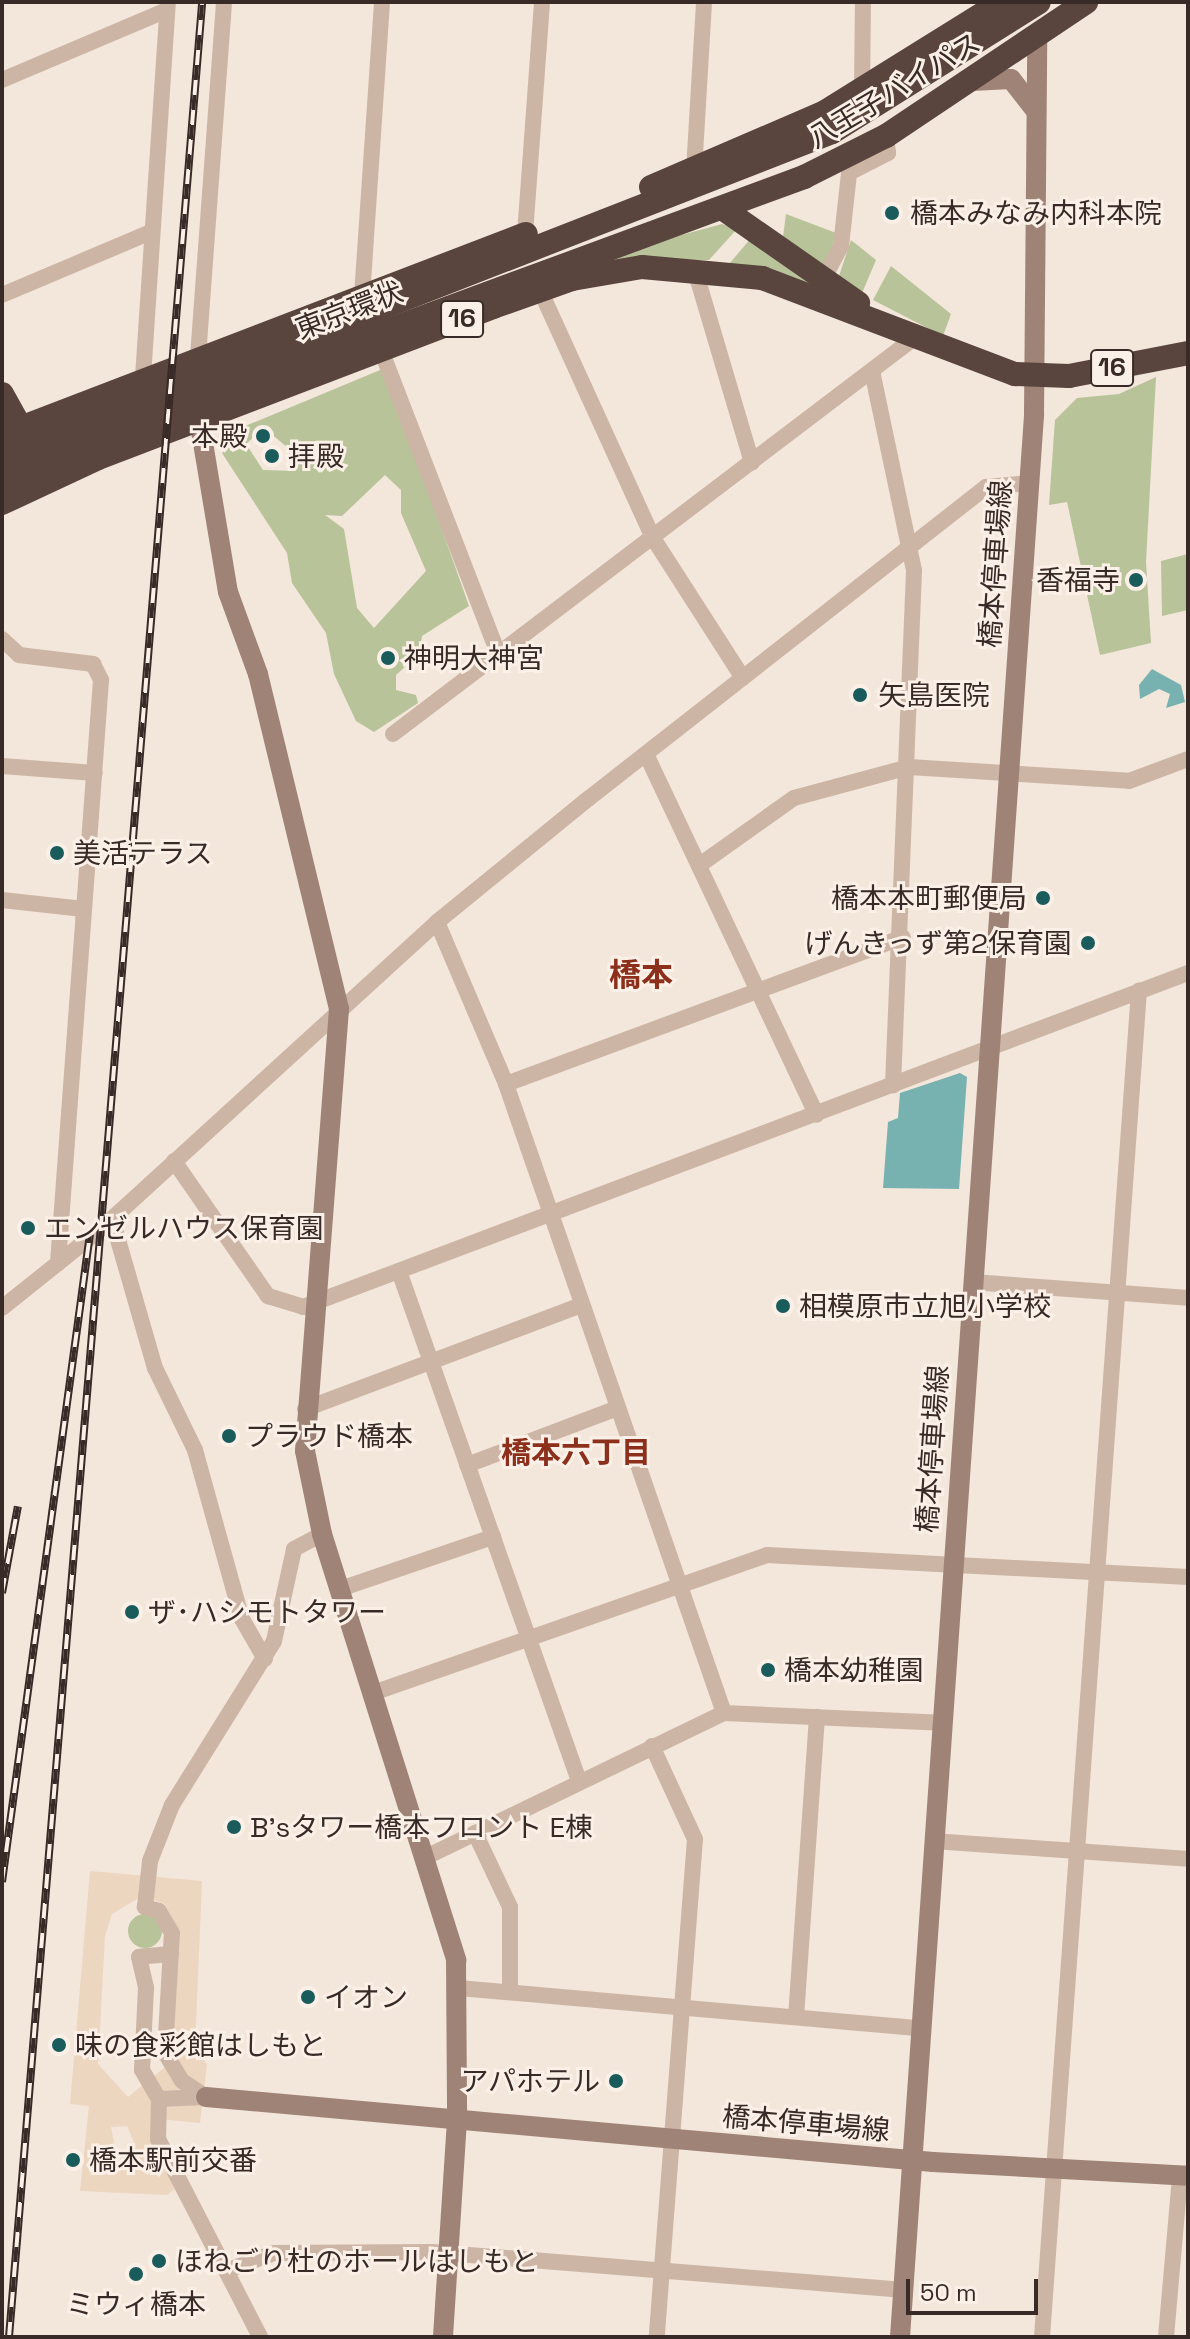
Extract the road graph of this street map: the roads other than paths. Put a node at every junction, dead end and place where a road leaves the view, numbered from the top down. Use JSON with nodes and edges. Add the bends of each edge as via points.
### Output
{"nodes":[{"id":1,"x":224,"y":2,"type":"edge"},
{"id":2,"x":382,"y":2,"type":"edge"},
{"id":3,"x":542,"y":2,"type":"edge"},
{"id":4,"x":704,"y":2,"type":"edge"},
{"id":5,"x":863,"y":2,"type":"edge"},
{"id":6,"x":1002,"y":2,"type":"edge"},
{"id":7,"x":1086,"y":2,"type":"edge"},
{"id":8,"x":1037,"y":3,"type":"edge"},
{"id":9,"x":168,"y":6,"type":"edge"},
{"id":10,"x":1037,"y":38,"type":"junction"},
{"id":11,"x":2,"y":80,"type":"edge"},
{"id":12,"x":972,"y":81,"type":"junction"},
{"id":13,"x":862,"y":92,"type":"junction"},
{"id":14,"x":1037,"y":115,"type":"junction"},
{"id":15,"x":886,"y":136,"type":"junction"},
{"id":16,"x":696,"y":179,"type":"junction"},
{"id":17,"x":722,"y":208,"type":"junction"},
{"id":18,"x":149,"y":233,"type":"junction"},
{"id":19,"x":525,"y":234,"type":"junction"},
{"id":20,"x":694,"y":267,"type":"junction"},
{"id":21,"x":492,"y":277,"type":"junction"},
{"id":22,"x":824,"y":278,"type":"junction"},
{"id":23,"x":540,"y":290,"type":"junction"},
{"id":24,"x":2,"y":295,"type":"edge"},
{"id":25,"x":362,"y":296,"type":"junction"},
{"id":26,"x":891,"y":323,"type":"junction"},
{"id":27,"x":258,"y":335,"type":"junction"},
{"id":28,"x":918,"y":335,"type":"junction"},
{"id":29,"x":381,"y":350,"type":"junction"},
{"id":30,"x":1188,"y":353,"type":"edge"},
{"id":31,"x":198,"y":357,"type":"junction"},
{"id":32,"x":872,"y":371,"type":"junction"},
{"id":33,"x":1035,"y":376,"type":"junction"},
{"id":34,"x":143,"y":377,"type":"junction"},
{"id":35,"x":280,"y":387,"type":"junction"},
{"id":36,"x":2,"y":394,"type":"edge"},
{"id":37,"x":199,"y":419,"type":"junction"},
{"id":38,"x":11,"y":430,"type":"edge"},
{"id":39,"x":2,"y":456,"type":"edge"},
{"id":40,"x":752,"y":463,"type":"junction"},
{"id":41,"x":2,"y":480,"type":"edge"},
{"id":42,"x":48,"y":481,"type":"junction"},
{"id":43,"x":1029,"y":483,"type":"junction"},
{"id":44,"x":2,"y":503,"type":"edge"},
{"id":45,"x":653,"y":538,"type":"junction"},
{"id":46,"x":912,"y":547,"type":"junction"},
{"id":47,"x":2,"y":639,"type":"edge"},
{"id":48,"x":499,"y":656,"type":"junction"},
{"id":49,"x":743,"y":678,"type":"junction"},
{"id":50,"x":393,"y":734,"type":"dead end"},
{"id":51,"x":646,"y":754,"type":"junction"},
{"id":52,"x":1188,"y":759,"type":"edge"},
{"id":53,"x":2,"y":766,"type":"edge"},
{"id":54,"x":909,"y":767,"type":"junction"},
{"id":55,"x":95,"y":773,"type":"junction"},
{"id":56,"x":1008,"y":773,"type":"junction"},
{"id":57,"x":701,"y":864,"type":"junction"},
{"id":58,"x":2,"y":900,"type":"edge"},
{"id":59,"x":84,"y":909,"type":"junction"},
{"id":60,"x":437,"y":922,"type":"junction"},
{"id":61,"x":903,"y":937,"type":"junction"},
{"id":62,"x":1188,"y":973,"type":"edge"},
{"id":63,"x":763,"y":989,"type":"junction"},
{"id":64,"x":1139,"y":990,"type":"junction"},
{"id":65,"x":339,"y":1009,"type":"junction"},
{"id":66,"x":988,"y":1050,"type":"junction"},
{"id":67,"x":506,"y":1084,"type":"junction"},
{"id":68,"x":893,"y":1086,"type":"junction"},
{"id":69,"x":817,"y":1115,"type":"junction"},
{"id":70,"x":174,"y":1161,"type":"junction"},
{"id":71,"x":551,"y":1215,"type":"junction"},
{"id":72,"x":112,"y":1219,"type":"junction"},
{"id":73,"x":58,"y":1263,"type":"junction"},
{"id":74,"x":399,"y":1271,"type":"junction"},
{"id":75,"x":972,"y":1282,"type":"junction"},
{"id":76,"x":1118,"y":1293,"type":"junction"},
{"id":77,"x":1188,"y":1298,"type":"edge"},
{"id":78,"x":314,"y":1304,"type":"junction"},
{"id":79,"x":582,"y":1305,"type":"junction"},
{"id":80,"x":2,"y":1308,"type":"edge"},
{"id":81,"x":431,"y":1362,"type":"junction"},
{"id":82,"x":618,"y":1408,"type":"junction"},
{"id":83,"x":305,"y":1409,"type":"junction"},
{"id":84,"x":467,"y":1465,"type":"junction"},
{"id":85,"x":322,"y":1534,"type":"junction"},
{"id":86,"x":493,"y":1537,"type":"junction"},
{"id":87,"x":952,"y":1560,"type":"junction"},
{"id":88,"x":1098,"y":1571,"type":"junction"},
{"id":89,"x":1188,"y":1577,"type":"edge"},
{"id":90,"x":680,"y":1585,"type":"junction"},
{"id":91,"x":340,"y":1589,"type":"junction"},
{"id":92,"x":529,"y":1637,"type":"junction"},
{"id":93,"x":265,"y":1659,"type":"junction"},
{"id":94,"x":373,"y":1693,"type":"junction"},
{"id":95,"x":724,"y":1713,"type":"junction"},
{"id":96,"x":817,"y":1717,"type":"junction"},
{"id":97,"x":941,"y":1723,"type":"junction"},
{"id":98,"x":652,"y":1746,"type":"junction"},
{"id":99,"x":579,"y":1781,"type":"junction"},
{"id":100,"x":475,"y":1833,"type":"junction"},
{"id":101,"x":933,"y":1841,"type":"junction"},
{"id":102,"x":1078,"y":1852,"type":"junction"},
{"id":103,"x":428,"y":1856,"type":"junction"},
{"id":104,"x":1188,"y":1859,"type":"edge"},
{"id":105,"x":171,"y":1954,"type":"junction"},
{"id":106,"x":459,"y":1988,"type":"junction"},
{"id":107,"x":510,"y":1991,"type":"junction"},
{"id":108,"x":684,"y":2007,"type":"junction"},
{"id":109,"x":796,"y":2017,"type":"junction"},
{"id":110,"x":919,"y":2028,"type":"junction"},
{"id":111,"x":206,"y":2097,"type":"junction"},
{"id":112,"x":159,"y":2099,"type":"junction"},
{"id":113,"x":457,"y":2120,"type":"junction"},
{"id":114,"x":673,"y":2139,"type":"junction"},
{"id":115,"x":909,"y":2160,"type":"junction"},
{"id":116,"x":1056,"y":2171,"type":"junction"},
{"id":117,"x":1184,"y":2177,"type":"edge"},
{"id":118,"x":450,"y":2253,"type":"junction"},
{"id":119,"x":662,"y":2270,"type":"junction"},
{"id":120,"x":226,"y":2271,"type":"junction"},
{"id":121,"x":901,"y":2290,"type":"junction"},
{"id":122,"x":250,"y":2319,"type":"junction"},
{"id":123,"x":249,"y":2337,"type":"edge"},
{"id":124,"x":260,"y":2337,"type":"edge"},
{"id":125,"x":443,"y":2337,"type":"edge"},
{"id":126,"x":657,"y":2337,"type":"edge"},
{"id":127,"x":900,"y":2337,"type":"edge"},
{"id":128,"x":1042,"y":2337,"type":"edge"},
{"id":129,"x":1166,"y":2337,"type":"edge"}],
"edges":[{"from":1,"to":31,"type":"street"},
{"from":2,"to":25,"type":"street"},
{"from":3,"to":19,"type":"street"},
{"from":4,"to":16,"type":"street"},
{"from":5,"to":13,"type":"street"},
{"from":6,"to":13,"type":"highway","number":"16"},
{"from":7,"to":10,"type":"highway","name":"八王子バイパス","number":"16"},
{"from":8,"to":10,"type":"highway","number":"16"},
{"from":8,"to":16,"type":"highway","name":"八王子バイパス","number":"16","via":[[832,132]]},
{"from":9,"to":11,"type":"street"},
{"from":9,"to":18,"type":"street"},
{"from":10,"to":12,"type":"highway","name":"八王子バイパス","number":"16"},
{"from":10,"to":14,"type":"main road","name":"橋本停車場線"},
{"from":12,"to":14,"type":"main road","via":[[1011,79]]},
{"from":12,"to":15,"type":"highway","name":"八王子バイパス","number":"16"},
{"from":13,"to":16,"type":"highway","number":"16"},
{"from":14,"to":33,"type":"main road","name":"橋本停車場線"},
{"from":15,"to":17,"type":"highway","name":"八王子バイパス","number":"16"},
{"from":15,"to":22,"type":"street","via":[[888,153],[849,173],[841,246]]},
{"from":16,"to":19,"type":"highway","number":"16"},
{"from":16,"to":21,"type":"highway","name":"東京環状","number":"16"},
{"from":17,"to":21,"type":"highway","name":"東京環状","number":"16"},
{"from":17,"to":22,"type":"highway","number":"16"},
{"from":18,"to":24,"type":"street"},
{"from":18,"to":34,"type":"street"},
{"from":19,"to":25,"type":"highway","number":"16"},
{"from":20,"to":23,"type":"highway","number":"16","via":[[642,267]]},
{"from":20,"to":26,"type":"highway","number":"16","via":[[762,278]]},
{"from":20,"to":40,"type":"street"},
{"from":21,"to":39,"type":"highway","name":"東京環状","number":"16"},
{"from":21,"to":41,"type":"highway","name":"東京環状","number":"16"},
{"from":22,"to":26,"type":"highway","number":"16"},
{"from":23,"to":29,"type":"highway","number":"16"},
{"from":23,"to":45,"type":"street"},
{"from":25,"to":27,"type":"highway","number":"16"},
{"from":26,"to":28,"type":"highway","number":"16"},
{"from":27,"to":31,"type":"highway","number":"16"},
{"from":27,"to":35,"type":"highway","via":[[273,350]]},
{"from":28,"to":32,"type":"street"},
{"from":28,"to":33,"type":"highway","number":"16","via":[[992,367]]},
{"from":29,"to":35,"type":"highway","number":"16"},
{"from":29,"to":48,"type":"street"},
{"from":30,"to":33,"type":"highway","number":"16"},
{"from":31,"to":34,"type":"highway","number":"16"},
{"from":32,"to":40,"type":"street"},
{"from":32,"to":46,"type":"street"},
{"from":33,"to":43,"type":"main road","name":"橋本停車場線"},
{"from":34,"to":38,"type":"highway","number":"16"},
{"from":35,"to":37,"type":"highway","number":"16"},
{"from":36,"to":38,"type":"highway"},
{"from":37,"to":42,"type":"highway","number":"16"},
{"from":37,"to":65,"type":"main road","via":[[228,592],[261,685]]},
{"from":38,"to":42,"type":"highway"},
{"from":40,"to":45,"type":"street"},
{"from":42,"to":44,"type":"highway","number":"16"},
{"from":43,"to":46,"type":"street","via":[[986,487]]},
{"from":43,"to":56,"type":"main road","name":"橋本停車場線"},
{"from":45,"to":48,"type":"street"},
{"from":45,"to":49,"type":"street"},
{"from":46,"to":49,"type":"street"},
{"from":46,"to":54,"type":"street"},
{"from":47,"to":55,"type":"street","via":[[19,655],[100,670]]},
{"from":48,"to":50,"type":"street"},
{"from":49,"to":51,"type":"street"},
{"from":51,"to":57,"type":"street"},
{"from":51,"to":60,"type":"street"},
{"from":52,"to":56,"type":"street","via":[[1129,781]]},
{"from":53,"to":55,"type":"street"},
{"from":54,"to":56,"type":"street"},
{"from":54,"to":57,"type":"street","via":[[794,798]]},
{"from":54,"to":61,"type":"street"},
{"from":55,"to":59,"type":"street"},
{"from":56,"to":66,"type":"main road","name":"橋本停車場線"},
{"from":57,"to":63,"type":"street"},
{"from":58,"to":59,"type":"street"},
{"from":59,"to":73,"type":"street"},
{"from":60,"to":65,"type":"street"},
{"from":60,"to":67,"type":"street"},
{"from":61,"to":63,"type":"street"},
{"from":61,"to":68,"type":"street"},
{"from":62,"to":64,"type":"street"},
{"from":63,"to":67,"type":"street"},
{"from":63,"to":69,"type":"street"},
{"from":64,"to":66,"type":"street"},
{"from":64,"to":76,"type":"street"},
{"from":65,"to":70,"type":"street"},
{"from":65,"to":78,"type":"main road"},
{"from":66,"to":68,"type":"street"},
{"from":66,"to":75,"type":"main road","name":"橋本停車場線"},
{"from":67,"to":71,"type":"street"},
{"from":68,"to":69,"type":"street"},
{"from":69,"to":71,"type":"street"},
{"from":70,"to":72,"type":"street"},
{"from":70,"to":78,"type":"street","via":[[268,1296],[288,1306]]},
{"from":71,"to":74,"type":"street"},
{"from":71,"to":79,"type":"street"},
{"from":72,"to":73,"type":"street"},
{"from":72,"to":93,"type":"street","via":[[155,1368],[195,1450],[242,1619]]},
{"from":73,"to":80,"type":"street"},
{"from":74,"to":78,"type":"street"},
{"from":74,"to":81,"type":"street"},
{"from":75,"to":76,"type":"street"},
{"from":75,"to":87,"type":"main road","name":"橋本停車場線"},
{"from":76,"to":77,"type":"street"},
{"from":76,"to":88,"type":"street"},
{"from":78,"to":83,"type":"main road"},
{"from":79,"to":81,"type":"street"},
{"from":79,"to":82,"type":"street"},
{"from":81,"to":83,"type":"street"},
{"from":81,"to":84,"type":"street"},
{"from":82,"to":84,"type":"street"},
{"from":82,"to":90,"type":"street"},
{"from":83,"to":85,"type":"main road","via":[[308,1475]]},
{"from":84,"to":86,"type":"street"},
{"from":85,"to":91,"type":"main road"},
{"from":85,"to":93,"type":"street","via":[[294,1549],[282,1619]]},
{"from":86,"to":91,"type":"street"},
{"from":86,"to":92,"type":"street"},
{"from":87,"to":88,"type":"street"},
{"from":87,"to":90,"type":"street","via":[[767,1555]]},
{"from":87,"to":97,"type":"main road","name":"橋本停車場線"},
{"from":88,"to":89,"type":"street"},
{"from":88,"to":102,"type":"street"},
{"from":90,"to":92,"type":"street"},
{"from":90,"to":95,"type":"street"},
{"from":91,"to":94,"type":"main road"},
{"from":92,"to":94,"type":"street"},
{"from":92,"to":99,"type":"street"},
{"from":93,"to":105,"type":"street","via":[[172,1805],[154,1847],[145,1907],[167,1920]]},
{"from":94,"to":103,"type":"main road"},
{"from":95,"to":96,"type":"street"},
{"from":95,"to":98,"type":"street"},
{"from":96,"to":97,"type":"street"},
{"from":96,"to":109,"type":"street"},
{"from":97,"to":101,"type":"main road","name":"橋本停車場線"},
{"from":98,"to":99,"type":"street"},
{"from":98,"to":108,"type":"street","via":[[695,1839]]},
{"from":99,"to":100,"type":"street"},
{"from":100,"to":103,"type":"street"},
{"from":100,"to":107,"type":"street","via":[[510,1907]]},
{"from":101,"to":102,"type":"street"},
{"from":101,"to":110,"type":"main road","name":"橋本停車場線"},
{"from":102,"to":104,"type":"street"},
{"from":102,"to":116,"type":"street"},
{"from":103,"to":106,"type":"main road"},
{"from":105,"to":111,"type":"street","via":[[165,2053],[182,2081]]},
{"from":105,"to":112,"type":"street","via":[[145,1952],[138,1967],[146,1988],[142,2070]]},
{"from":106,"to":107,"type":"street"},
{"from":106,"to":113,"type":"main road"},
{"from":107,"to":108,"type":"street"},
{"from":108,"to":109,"type":"street"},
{"from":108,"to":114,"type":"street"},
{"from":109,"to":110,"type":"street"},
{"from":110,"to":115,"type":"main road","name":"橋本停車場線"},
{"from":111,"to":112,"type":"street"},
{"from":111,"to":113,"type":"main road","name":"橋本停車場線"},
{"from":112,"to":120,"type":"street","via":[[156,2134]]},
{"from":113,"to":114,"type":"main road","name":"橋本停車場線"},
{"from":113,"to":118,"type":"main road"},
{"from":114,"to":115,"type":"main road","name":"橋本停車場線"},
{"from":114,"to":119,"type":"street"},
{"from":115,"to":116,"type":"main road"},
{"from":115,"to":121,"type":"main road"},
{"from":116,"to":117,"type":"main road"},
{"from":116,"to":128,"type":"street"},
{"from":117,"to":129,"type":"street"},
{"from":118,"to":119,"type":"street"},
{"from":118,"to":120,"type":"street","via":[[274,2253]]},
{"from":118,"to":125,"type":"main road"},
{"from":119,"to":121,"type":"street"},
{"from":119,"to":126,"type":"street"},
{"from":120,"to":122,"type":"street"},
{"from":121,"to":127,"type":"main road"},
{"from":122,"to":123,"type":"street"},
{"from":122,"to":124,"type":"street"}]}
